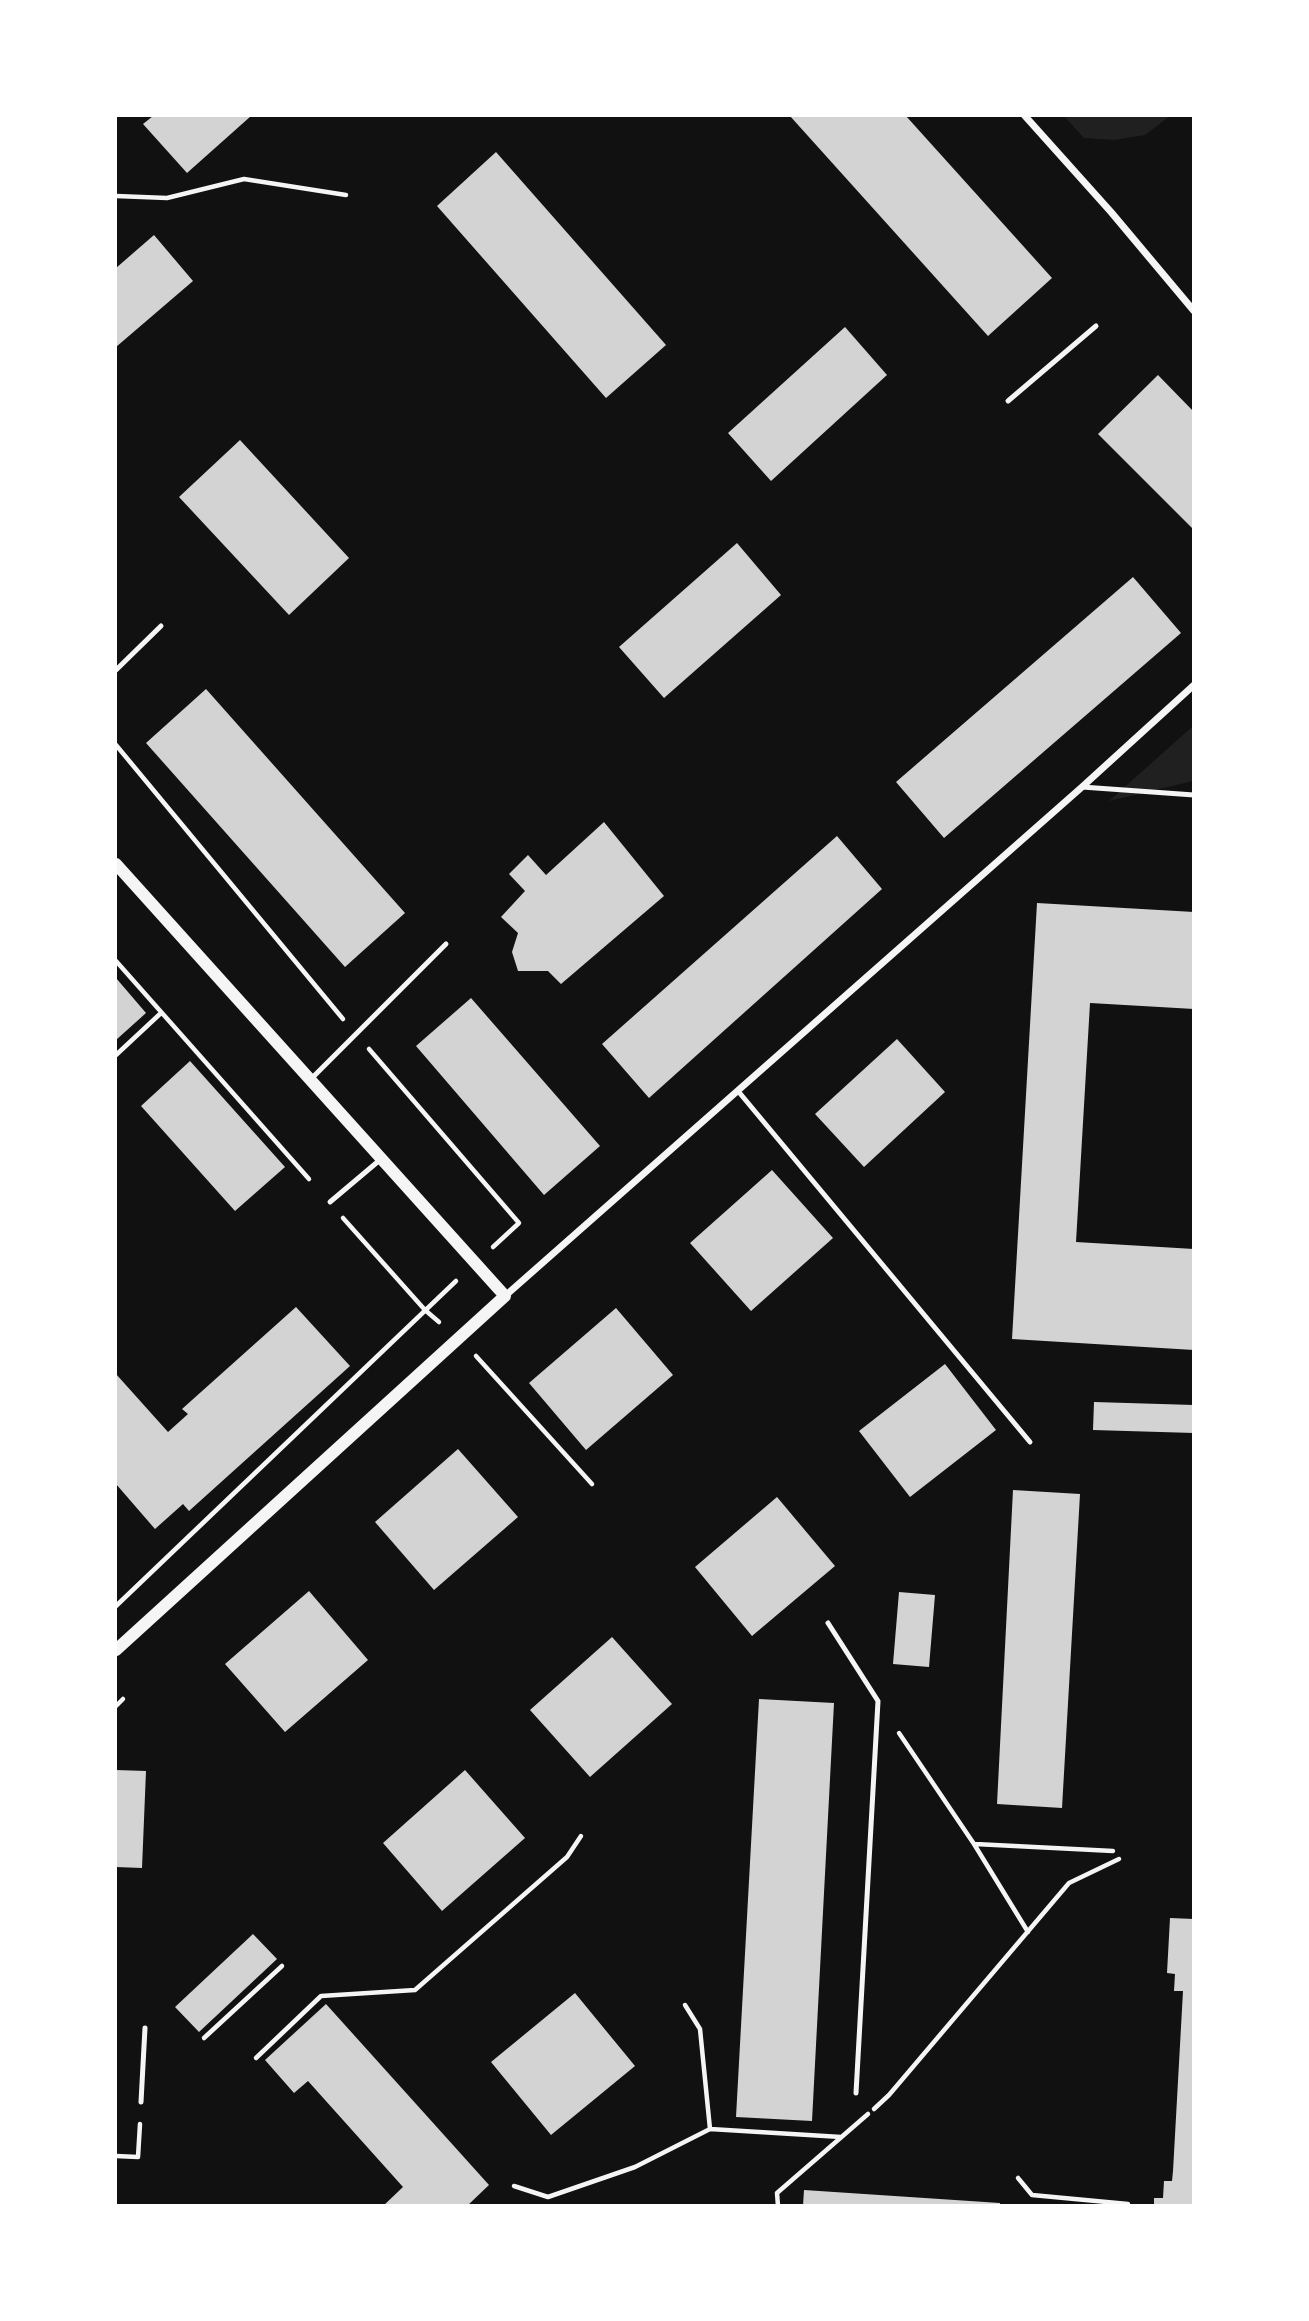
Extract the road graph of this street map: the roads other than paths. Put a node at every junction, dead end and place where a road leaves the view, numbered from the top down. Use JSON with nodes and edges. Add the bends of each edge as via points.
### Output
{"nodes":[{"id":1,"x":1025,"y":116,"type":"edge"},
{"id":2,"x":1194,"y":311,"type":"edge"},
{"id":3,"x":1096,"y":326,"type":"dead end"},
{"id":4,"x":1008,"y":401,"type":"dead end"},
{"id":5,"x":161,"y":626,"type":"dead end"},
{"id":6,"x":116,"y":670,"type":"edge"},
{"id":7,"x":1194,"y":685,"type":"edge"},
{"id":8,"x":1082,"y":787,"type":"junction"},
{"id":9,"x":1194,"y":795,"type":"edge"},
{"id":10,"x":116,"y":864,"type":"edge"},
{"id":11,"x":446,"y":944,"type":"dead end"},
{"id":12,"x":310,"y":1080,"type":"junction"},
{"id":13,"x":738,"y":1091,"type":"junction"},
{"id":14,"x":381,"y":1159,"type":"junction"},
{"id":15,"x":330,"y":1202,"type":"dead end"},
{"id":16,"x":505,"y":1296,"type":"junction"},
{"id":17,"x":1030,"y":1443,"type":"dead end"},
{"id":18,"x":828,"y":1623,"type":"dead end"},
{"id":19,"x":116,"y":1650,"type":"edge"},
{"id":20,"x":145,"y":2028,"type":"dead end"},
{"id":21,"x":856,"y":2093,"type":"dead end"},
{"id":22,"x":141,"y":2102,"type":"road end"}],
"edges":[{"from":1,"to":2,"type":"street"},
{"from":3,"to":4,"type":"lane"},
{"from":5,"to":6,"type":"lane"},
{"from":7,"to":8,"type":"street"},
{"from":8,"to":9,"type":"lane"},
{"from":8,"to":13,"type":"street"},
{"from":10,"to":12,"type":"street"},
{"from":11,"to":12,"type":"lane"},
{"from":12,"to":14,"type":"street"},
{"from":13,"to":16,"type":"street"},
{"from":13,"to":17,"type":"lane"},
{"from":14,"to":15,"type":"lane"},
{"from":14,"to":16,"type":"street"},
{"from":16,"to":19,"type":"street"},
{"from":18,"to":21,"type":"lane","via":[[878,1701]]},
{"from":20,"to":22,"type":"lane"}]}
